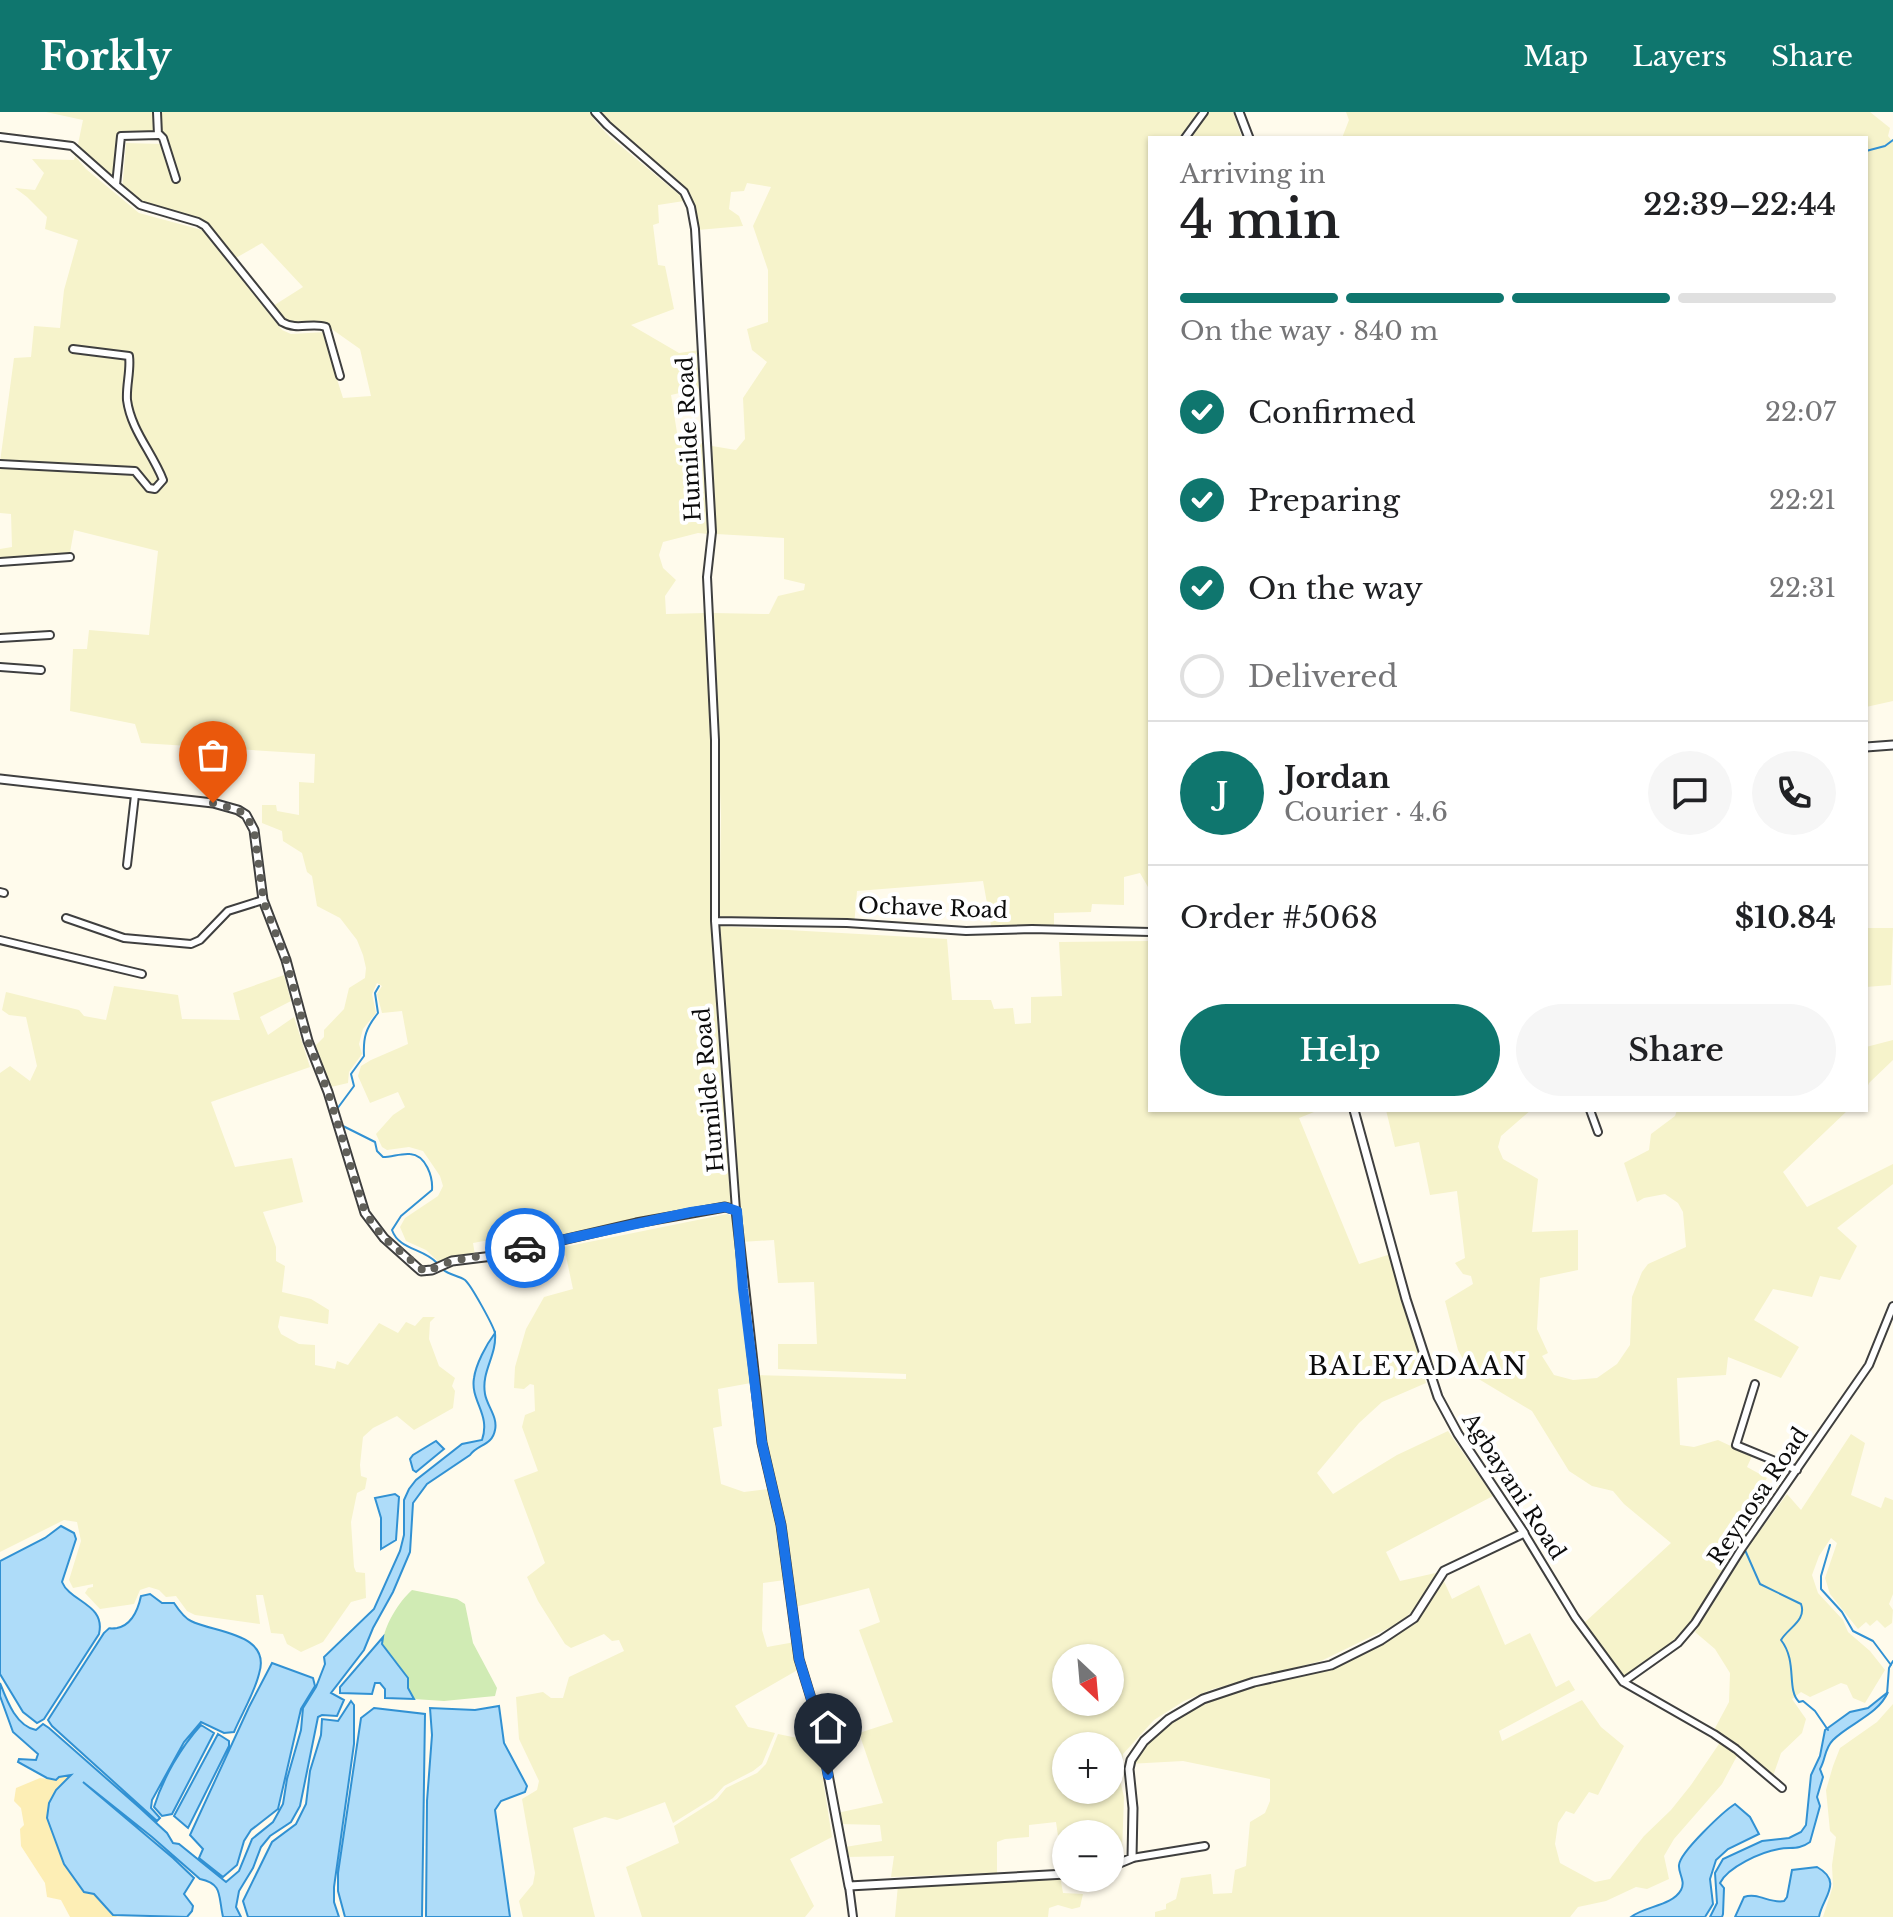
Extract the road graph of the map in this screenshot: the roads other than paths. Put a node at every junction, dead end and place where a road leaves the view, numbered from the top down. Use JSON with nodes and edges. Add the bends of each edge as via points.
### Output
{"nodes":[{"id":1,"x":157,"y":112,"type":"edge"},
{"id":2,"x":595,"y":112,"type":"edge"},
{"id":3,"x":1204,"y":112,"type":"edge"},
{"id":4,"x":1239,"y":112,"type":"edge"},
{"id":5,"x":159,"y":134,"type":"junction"},
{"id":6,"x":1186,"y":136,"type":"edge"},
{"id":7,"x":1248,"y":136,"type":"edge"},
{"id":8,"x":0,"y":137,"type":"edge"},
{"id":9,"x":176,"y":179,"type":"dead end"},
{"id":10,"x":116,"y":185,"type":"junction"},
{"id":11,"x":73,"y":349,"type":"dead end"},
{"id":12,"x":340,"y":376,"type":"dead end"},
{"id":13,"x":0,"y":464,"type":"edge"},
{"id":14,"x":70,"y":557,"type":"dead end"},
{"id":15,"x":0,"y":562,"type":"edge"},
{"id":16,"x":50,"y":635,"type":"dead end"},
{"id":17,"x":0,"y":638,"type":"edge"},
{"id":18,"x":0,"y":667,"type":"edge"},
{"id":19,"x":41,"y":670,"type":"dead end"},
{"id":20,"x":1893,"y":745,"type":"edge"},
{"id":21,"x":1868,"y":747,"type":"edge"},
{"id":22,"x":0,"y":779,"type":"edge"},
{"id":23,"x":135,"y":795,"type":"junction"},
{"id":24,"x":127,"y":865,"type":"dead end"},
{"id":25,"x":263,"y":900,"type":"junction"},
{"id":26,"x":66,"y":918,"type":"dead end"},
{"id":27,"x":715,"y":921,"type":"junction"},
{"id":28,"x":1148,"y":932,"type":"edge"},
{"id":29,"x":0,"y":940,"type":"edge"},
{"id":30,"x":142,"y":974,"type":"dead end"},
{"id":31,"x":1355,"y":1112,"type":"edge"},
{"id":32,"x":1591,"y":1112,"type":"edge"},
{"id":33,"x":1598,"y":1132,"type":"dead end"},
{"id":34,"x":736,"y":1210,"type":"junction"},
{"id":35,"x":1893,"y":1306,"type":"edge"},
{"id":36,"x":1755,"y":1384,"type":"dead end"},
{"id":37,"x":1797,"y":1470,"type":"junction"},
{"id":38,"x":1524,"y":1533,"type":"junction"},
{"id":39,"x":1623,"y":1682,"type":"junction"},
{"id":40,"x":1782,"y":1788,"type":"dead end"},
{"id":41,"x":1205,"y":1846,"type":"dead end"},
{"id":42,"x":1132,"y":1858,"type":"junction"},
{"id":43,"x":1124,"y":1861,"type":"edge"},
{"id":44,"x":1052,"y":1875,"type":"edge"},
{"id":45,"x":849,"y":1886,"type":"junction"},
{"id":46,"x":853,"y":1917,"type":"edge"}],
"edges":[{"from":1,"to":5,"type":"street"},
{"from":2,"to":27,"type":"street","name":"Humilde Road","via":[[689,199],[695,229],[712,532],[707,577],[717,802]]},
{"from":3,"to":6,"type":"street"},
{"from":4,"to":7,"type":"street"},
{"from":5,"to":9,"type":"street"},
{"from":5,"to":10,"type":"street","via":[[122,135]]},
{"from":8,"to":10,"type":"street","via":[[72,146]]},
{"from":10,"to":12,"type":"street","via":[[140,205],[205,226],[286,325],[326,327]]},
{"from":11,"to":13,"type":"street","via":[[129,356],[127,399],[161,485],[152,489],[135,471]]},
{"from":14,"to":15,"type":"street"},
{"from":16,"to":17,"type":"street"},
{"from":18,"to":19,"type":"street"},
{"from":20,"to":21,"type":"street"},
{"from":22,"to":23,"type":"street"},
{"from":23,"to":24,"type":"street"},
{"from":23,"to":25,"type":"street","via":[[228,806],[246,815],[256,841]]},
{"from":25,"to":26,"type":"street","via":[[228,911],[191,944],[124,938]]},
{"from":25,"to":34,"type":"street","via":[[365,1213],[419,1269],[425,1272],[444,1263],[691,1212]]},
{"from":27,"to":28,"type":"street","name":"Ochave Road"},
{"from":27,"to":34,"type":"street","name":"Humilde Road"},
{"from":29,"to":30,"type":"street"},
{"from":31,"to":38,"type":"street","name":"Agbayani Road","via":[[1438,1397]]},
{"from":32,"to":33,"type":"street"},
{"from":34,"to":45,"type":"street","name":"Humilde Road","via":[[762,1443],[781,1525],[799,1659],[818,1721]]},
{"from":35,"to":37,"type":"street","name":"Reynosa Road","via":[[1869,1365]]},
{"from":36,"to":37,"type":"street","via":[[1736,1445]]},
{"from":37,"to":39,"type":"street","name":"Reynosa Road","via":[[1686,1635]]},
{"from":38,"to":39,"type":"street","name":"Agbayani Road","via":[[1575,1617]]},
{"from":38,"to":42,"type":"street","via":[[1444,1571],[1414,1618],[1381,1640],[1331,1665],[1203,1699],[1169,1719],[1131,1760]]},
{"from":39,"to":40,"type":"street","name":"Agbayani Road","via":[[1714,1734]]},
{"from":41,"to":42,"type":"street"},
{"from":42,"to":43,"type":"street"},
{"from":44,"to":45,"type":"street"},
{"from":45,"to":46,"type":"street","name":"Humilde Road"}]}
